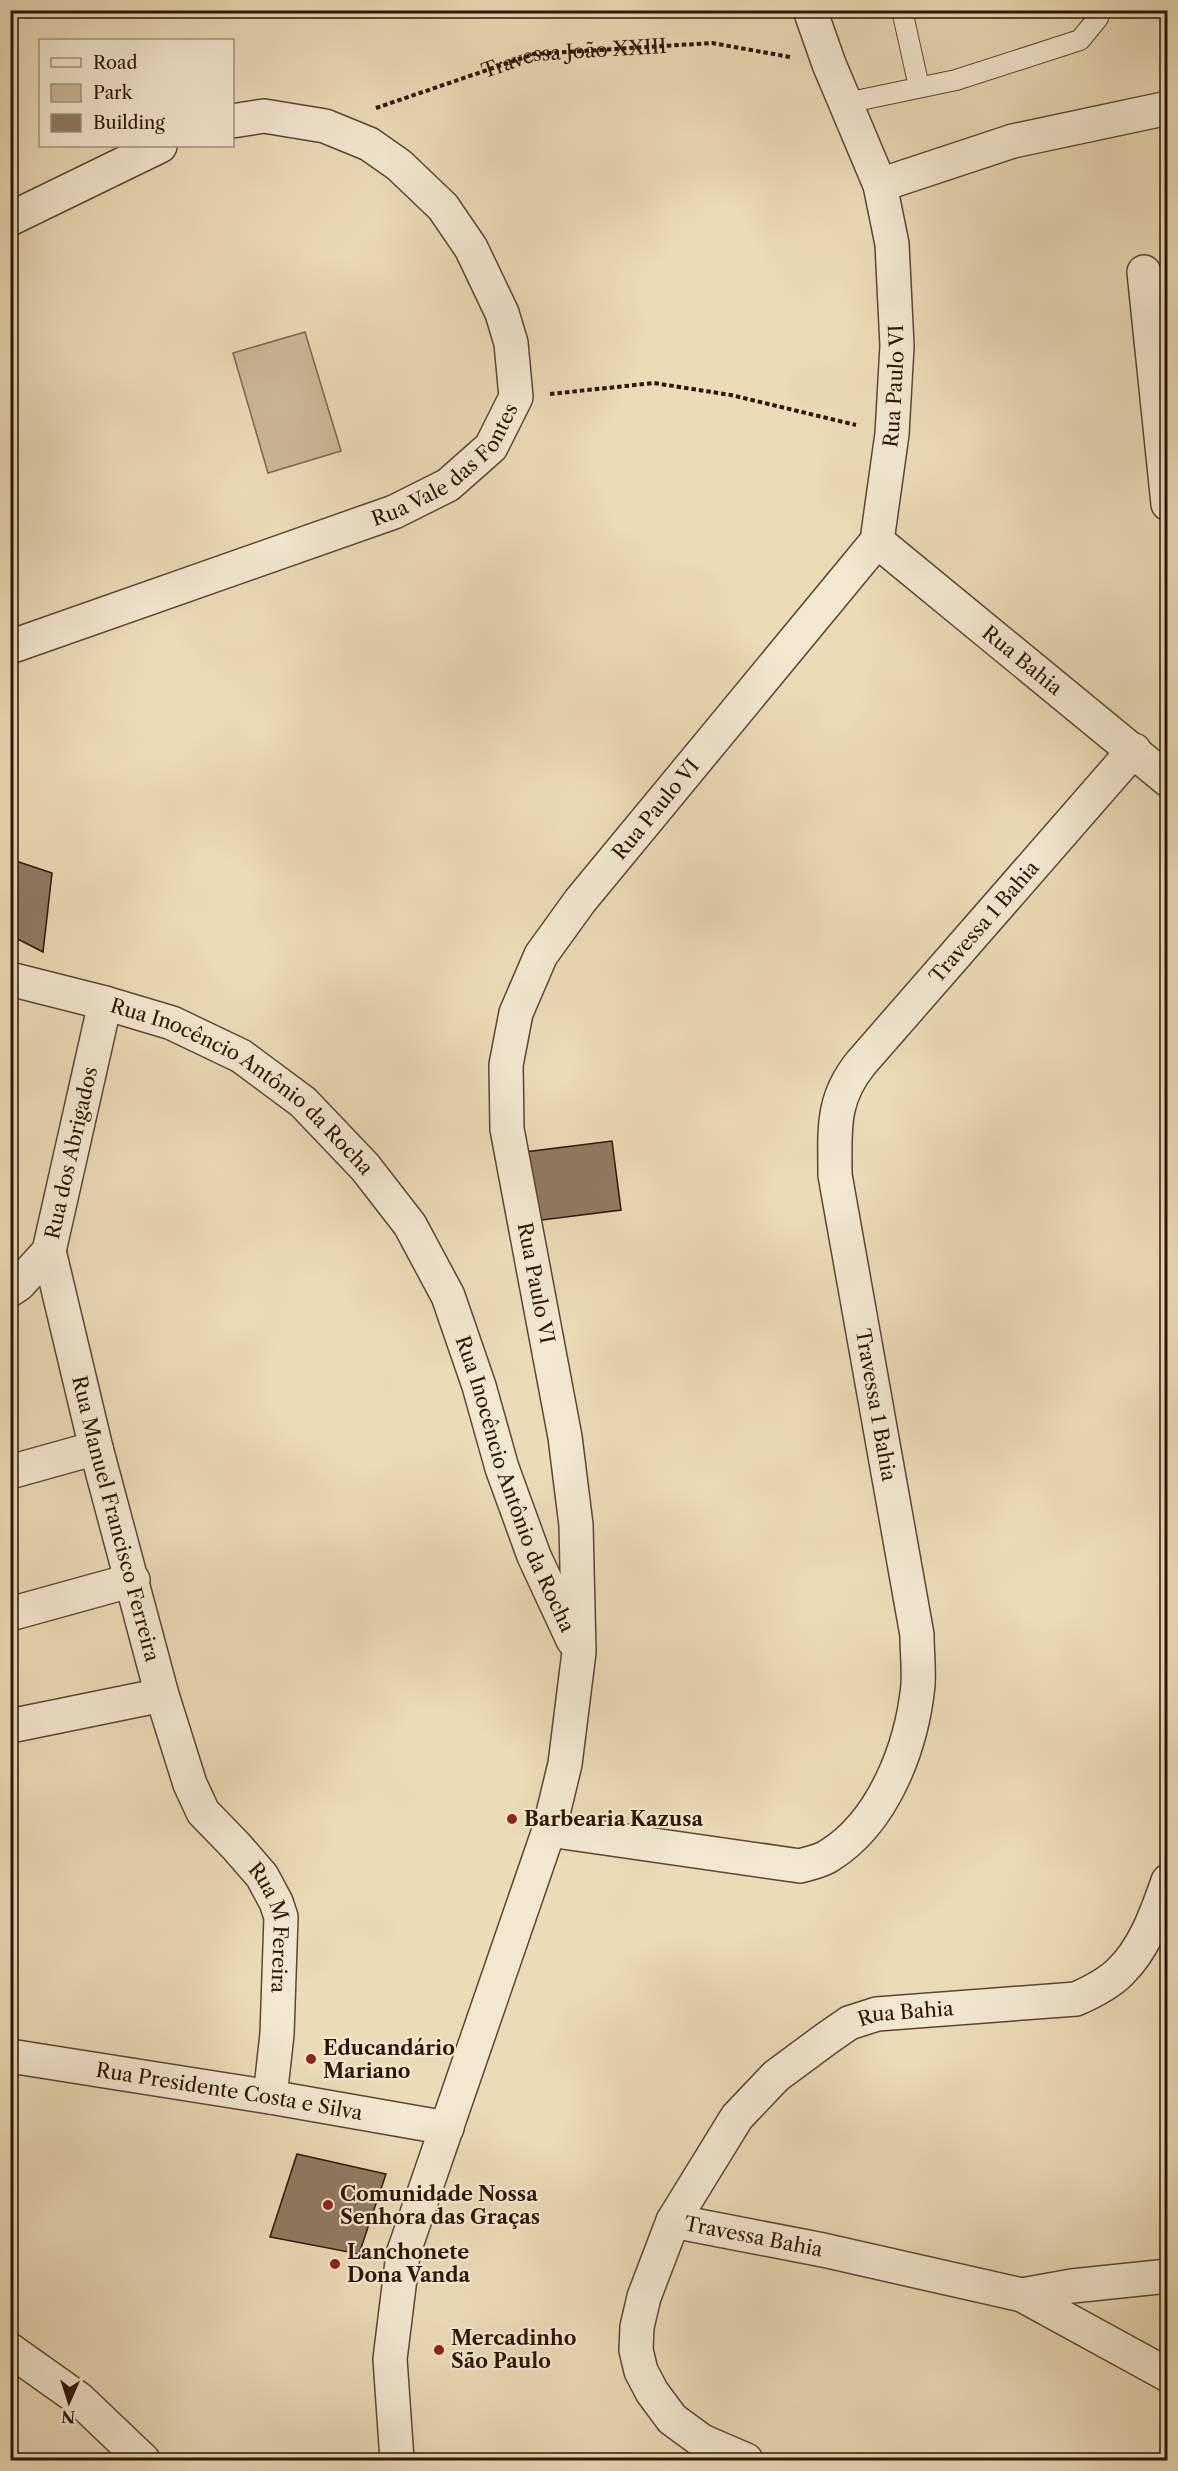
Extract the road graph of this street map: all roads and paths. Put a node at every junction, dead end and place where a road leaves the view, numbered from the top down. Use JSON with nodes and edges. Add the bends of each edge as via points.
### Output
{"nodes":[{"id":1,"x":810,"y":10,"type":"edge"},
{"id":2,"x":902,"y":10,"type":"edge"},
{"id":3,"x":1098,"y":10,"type":"edge"},
{"id":4,"x":829,"y":64,"type":"junction"},
{"id":5,"x":920,"y":87,"type":"junction"},
{"id":6,"x":846,"y":103,"type":"junction"},
{"id":7,"x":1167,"y":108,"type":"edge"},
{"id":8,"x":234,"y":121,"type":"edge"},
{"id":9,"x":325,"y":126,"type":"junction"},
{"id":10,"x":158,"y":147,"type":"edge"},
{"id":11,"x":880,"y":185,"type":"junction"},
{"id":12,"x":10,"y":219,"type":"edge"},
{"id":13,"x":1144,"y":272,"type":"dead end"},
{"id":14,"x":516,"y":397,"type":"junction"},
{"id":15,"x":892,"y":434,"type":"junction"},
{"id":16,"x":1167,"y":504,"type":"edge"},
{"id":17,"x":877,"y":541,"type":"junction"},
{"id":18,"x":10,"y":647,"type":"edge"},
{"id":19,"x":1134,"y":750,"type":"junction"},
{"id":20,"x":1167,"y":780,"type":"edge"},
{"id":21,"x":10,"y":979,"type":"edge"},
{"id":22,"x":105,"y":1003,"type":"junction"},
{"id":23,"x":49,"y":1251,"type":"junction"},
{"id":24,"x":10,"y":1290,"type":"edge"},
{"id":25,"x":96,"y":1448,"type":"junction"},
{"id":26,"x":10,"y":1472,"type":"edge"},
{"id":27,"x":133,"y":1580,"type":"junction"},
{"id":28,"x":10,"y":1614,"type":"edge"},
{"id":29,"x":579,"y":1652,"type":"junction"},
{"id":30,"x":162,"y":1695,"type":"junction"},
{"id":31,"x":10,"y":1726,"type":"edge"},
{"id":32,"x":190,"y":1784,"type":"joint"},
{"id":33,"x":549,"y":1830,"type":"junction"},
{"id":34,"x":1167,"y":1881,"type":"edge"},
{"id":35,"x":10,"y":2056,"type":"edge"},
{"id":36,"x":270,"y":2097,"type":"junction"},
{"id":37,"x":447,"y":2128,"type":"junction"},
{"id":38,"x":673,"y":2221,"type":"junction"},
{"id":39,"x":1167,"y":2276,"type":"edge"},
{"id":40,"x":1022,"y":2295,"type":"junction"},
{"id":41,"x":10,"y":2350,"type":"edge"},
{"id":42,"x":1167,"y":2375,"type":"edge"},
{"id":43,"x":143,"y":2460,"type":"edge"},
{"id":44,"x":397,"y":2460,"type":"edge"},
{"id":45,"x":746,"y":2460,"type":"edge"}],
"edges":[{"from":1,"to":4,"type":"street","name":"Rua Paulo VI"},
{"from":2,"to":5,"type":"lane"},
{"from":3,"to":5,"type":"lane","via":[[1098,18],[1080,39],[956,80]]},
{"from":4,"to":6,"type":"street","name":"Rua Paulo VI"},
{"from":4,"to":9,"type":"path","name":"Travessa João XXIII","via":[[712,42],[534,54]]},
{"from":5,"to":6,"type":"lane"},
{"from":6,"to":11,"type":"street","name":"Rua Paulo VI"},
{"from":7,"to":11,"type":"street","via":[[1013,141]]},
{"from":8,"to":9,"type":"street","name":"Rua Vale das Fontes","via":[[264,116]]},
{"from":9,"to":14,"type":"street","name":"Rua Vale das Fontes","via":[[369,144],[399,165],[443,207],[471,248],[502,313],[511,343]]},
{"from":10,"to":12,"type":"street"},
{"from":11,"to":15,"type":"street","name":"Rua Paulo VI","via":[[893,256],[897,346]]},
{"from":13,"to":16,"type":"street"},
{"from":14,"to":15,"type":"path","via":[[654,383],[731,395]]},
{"from":14,"to":18,"type":"street","name":"Rua Vale das Fontes","via":[[491,447],[448,485],[394,512]]},
{"from":15,"to":17,"type":"street","name":"Rua Paulo VI"},
{"from":17,"to":19,"type":"street","name":"Rua Bahia"},
{"from":17,"to":29,"type":"street","name":"Rua Paulo VI","via":[[580,901],[541,955],[516,1012],[506,1065],[507,1129],[565,1437],[576,1525]]},
{"from":19,"to":20,"type":"street","name":"Rua Bahia"},
{"from":19,"to":33,"type":"street","name":"Travessa 1 Bahia","via":[[861,1063],[843,1089],[838,1106],[835,1175],[917,1635],[918,1685],[912,1717],[887,1792],[848,1843],[828,1857],[800,1866]]},
{"from":21,"to":22,"type":"street","name":"Rua Inocêncio Antônio da Rocha"},
{"from":22,"to":23,"type":"street","name":"Rua dos Abrigados"},
{"from":22,"to":29,"type":"street","name":"Rua Inocêncio Antônio da Rocha","via":[[172,1023],[241,1056],[303,1102],[365,1167],[410,1225],[448,1296],[530,1545]]},
{"from":23,"to":24,"type":"street","name":"Rua dos Abrigados"},
{"from":23,"to":25,"type":"street","name":"Rua Manuel Francisco Ferreira"},
{"from":25,"to":26,"type":"street"},
{"from":25,"to":27,"type":"street","name":"Rua Manuel Francisco Ferreira"},
{"from":27,"to":28,"type":"street"},
{"from":27,"to":30,"type":"street","name":"Rua Manuel Francisco Ferreira"},
{"from":29,"to":33,"type":"street","name":"Rua Inocêncio Antônio da Rocha","via":[[565,1764]]},
{"from":30,"to":31,"type":"street"},
{"from":30,"to":32,"type":"street","name":"Rua Manuel Francisco Ferreira"},
{"from":32,"to":36,"type":"street","name":"Rua M Fereira","via":[[203,1812],[262,1876],[281,1917],[278,2034]]},
{"from":33,"to":37,"type":"street","name":"Rua Inocêncio Antônio da Rocha"},
{"from":34,"to":38,"type":"street","name":"Rua Bahia","via":[[1143,1941],[1121,1972],[1076,1999],[877,2014],[841,2028],[776,2076],[737,2117]]},
{"from":35,"to":36,"type":"street","name":"Rua Presidente Costa e Silva"},
{"from":36,"to":37,"type":"street","name":"Rua Presidente Costa e Silva"},
{"from":37,"to":44,"type":"street","name":"Rua Inocêncio Antônio da Rocha","via":[[403,2254],[390,2360]]},
{"from":38,"to":40,"type":"street","name":"Travessa Bahia"},
{"from":38,"to":45,"type":"street","name":"Travessa Bahia","via":[[644,2297],[637,2327],[636,2350],[641,2371],[672,2419],[702,2441]]},
{"from":39,"to":40,"type":"street","name":"Travessa Bahia"},
{"from":40,"to":42,"type":"street","name":"Travessa Bahia"},
{"from":41,"to":43,"type":"street","via":[[79,2399]]}]}
